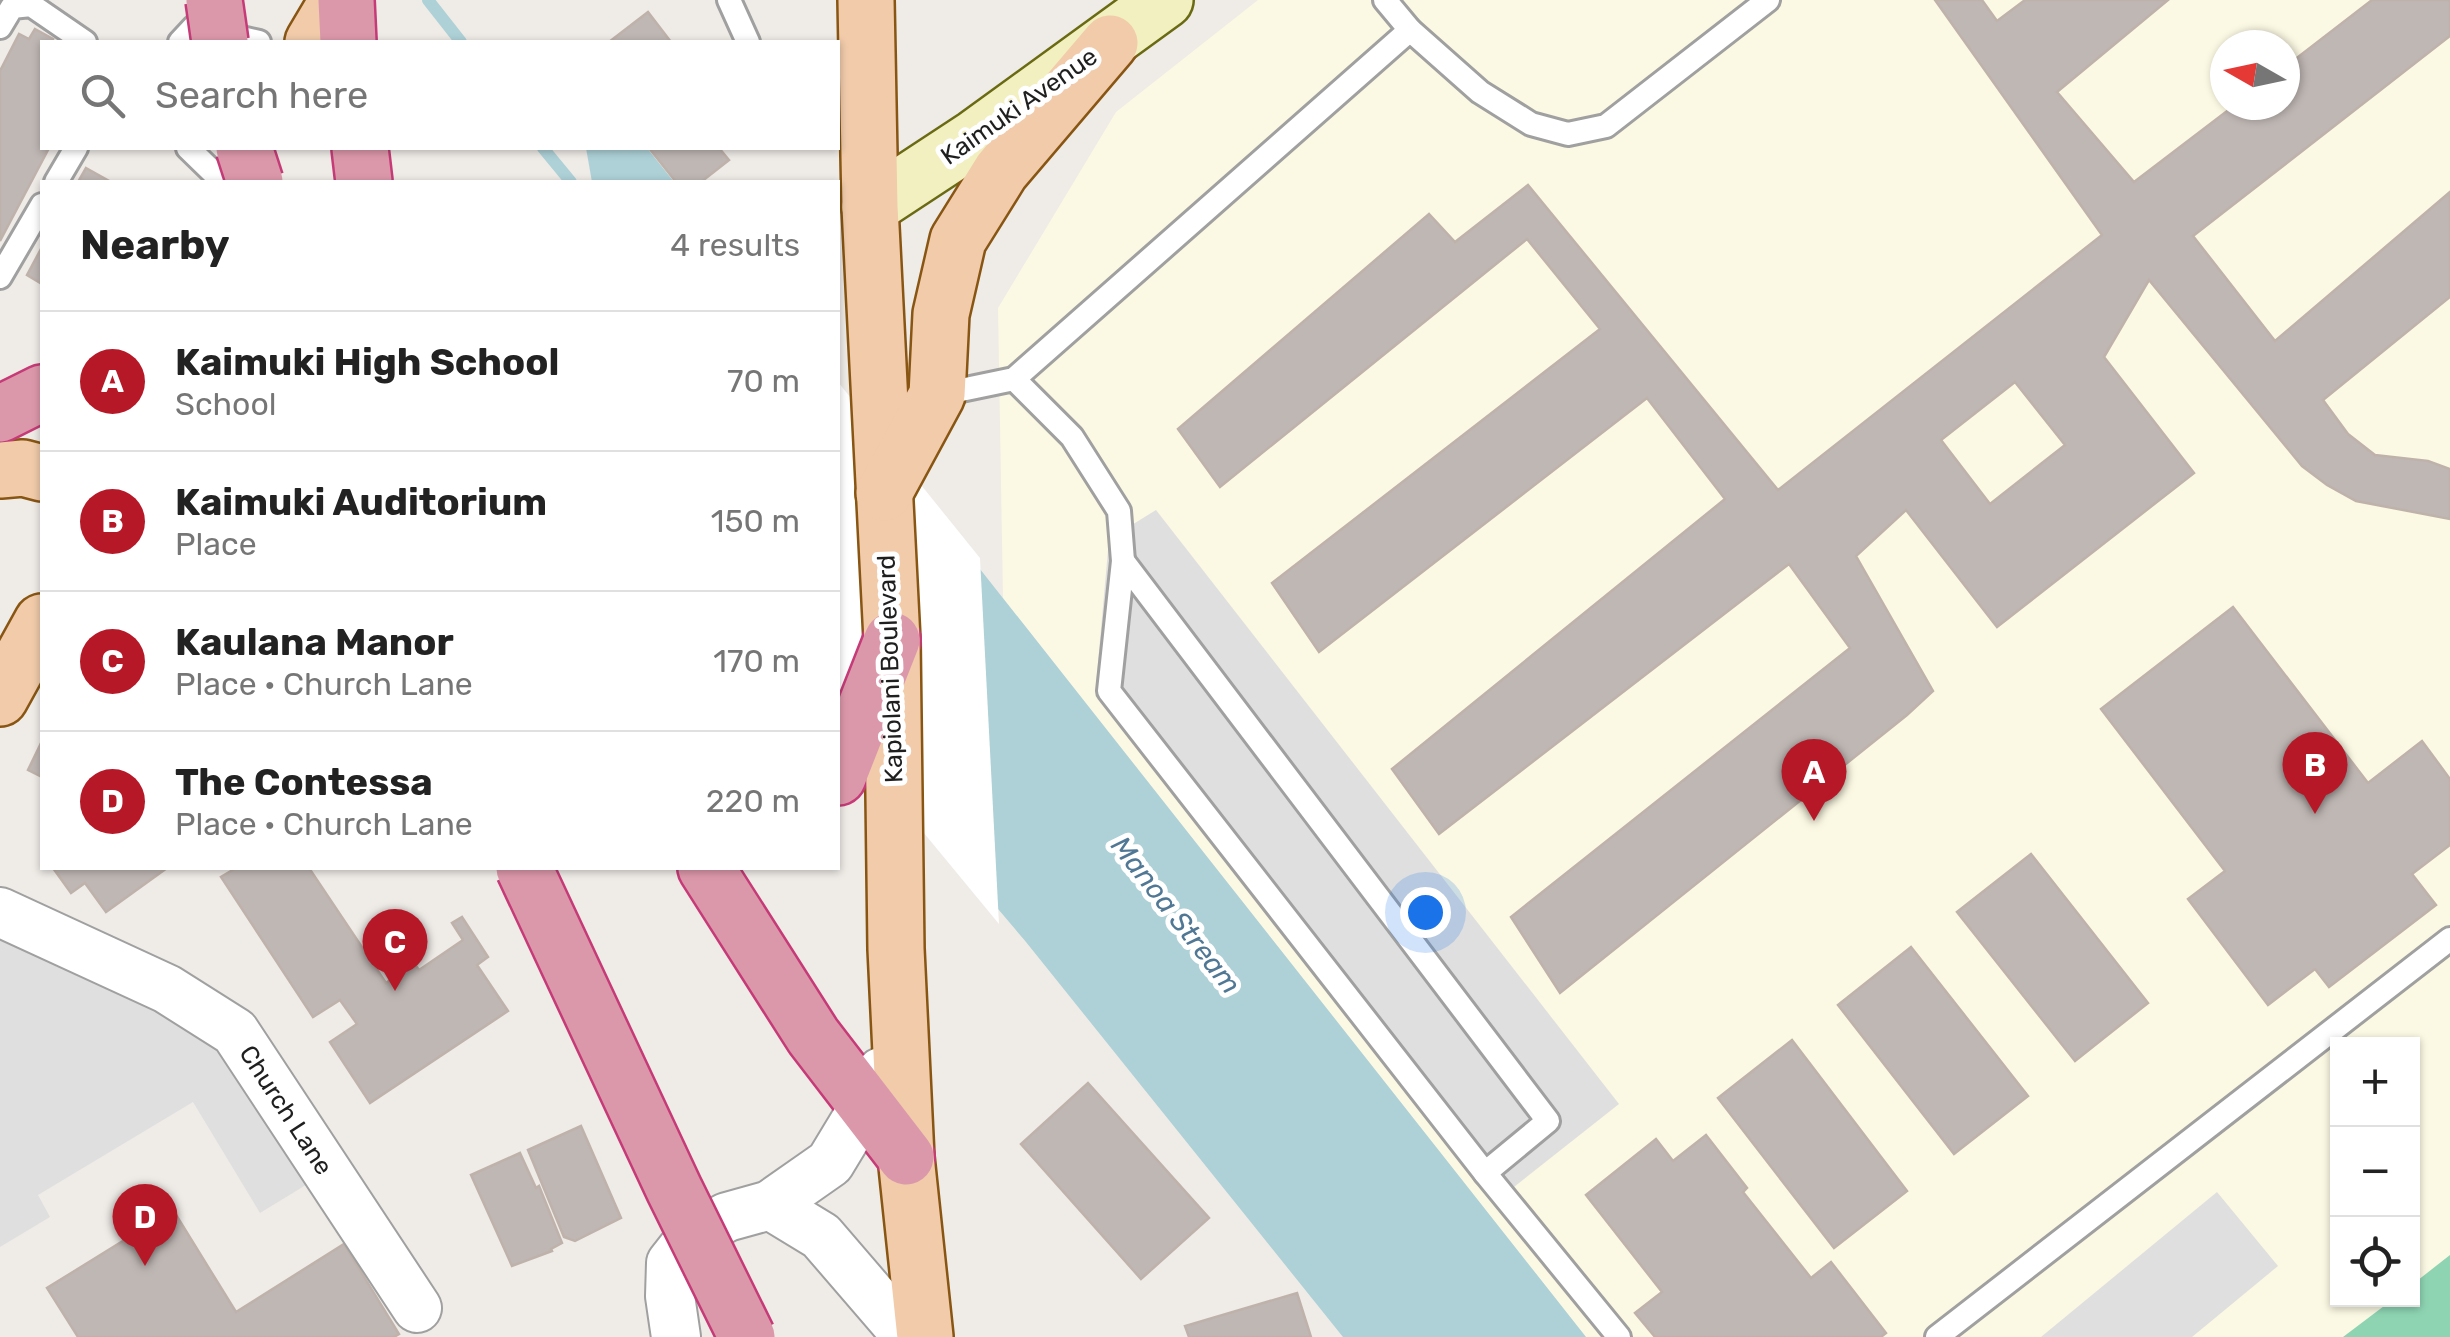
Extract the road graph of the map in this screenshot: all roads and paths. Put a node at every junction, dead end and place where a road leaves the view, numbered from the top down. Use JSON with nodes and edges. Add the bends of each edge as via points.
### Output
{"nodes":[{"id":1,"x":342,"y":0,"type":"edge"},
{"id":2,"x":729,"y":0,"type":"edge"},
{"id":3,"x":866,"y":0,"type":"edge"},
{"id":4,"x":1165,"y":0,"type":"edge"},
{"id":5,"x":1384,"y":0,"type":"edge"},
{"id":6,"x":1768,"y":0,"type":"edge"},
{"id":7,"x":0,"y":27,"type":"edge"},
{"id":8,"x":202,"y":28,"type":"edge"},
{"id":9,"x":1410,"y":30,"type":"junction"},
{"id":10,"x":81,"y":40,"type":"edge"},
{"id":11,"x":251,"y":40,"type":"edge"},
{"id":12,"x":315,"y":40,"type":"edge"},
{"id":13,"x":348,"y":40,"type":"edge"},
{"id":14,"x":747,"y":40,"type":"edge"},
{"id":15,"x":1110,"y":43,"type":"junction"},
{"id":16,"x":75,"y":150,"type":"edge"},
{"id":17,"x":190,"y":150,"type":"edge"},
{"id":18,"x":247,"y":150,"type":"edge"},
{"id":19,"x":248,"y":150,"type":"edge"},
{"id":20,"x":271,"y":150,"type":"edge"},
{"id":21,"x":360,"y":150,"type":"edge"},
{"id":22,"x":57,"y":180,"type":"edge"},
{"id":23,"x":224,"y":180,"type":"edge"},
{"id":24,"x":227,"y":180,"type":"edge"},
{"id":25,"x":255,"y":180,"type":"edge"},
{"id":26,"x":263,"y":180,"type":"edge"},
{"id":27,"x":364,"y":180,"type":"edge"},
{"id":28,"x":40,"y":208,"type":"edge"},
{"id":29,"x":870,"y":208,"type":"junction"},
{"id":30,"x":0,"y":277,"type":"edge"},
{"id":31,"x":1014,"y":379,"type":"junction"},
{"id":32,"x":40,"y":393,"type":"edge"},
{"id":33,"x":937,"y":395,"type":"junction"},
{"id":34,"x":0,"y":414,"type":"edge"},
{"id":35,"x":888,"y":457,"type":"junction"},
{"id":36,"x":0,"y":470,"type":"edge"},
{"id":37,"x":40,"y":472,"type":"edge"},
{"id":38,"x":1123,"y":561,"type":"junction"},
{"id":39,"x":40,"y":626,"type":"edge"},
{"id":40,"x":892,"y":640,"type":"junction"},
{"id":41,"x":0,"y":698,"type":"edge"},
{"id":42,"x":845,"y":758,"type":"edge"},
{"id":43,"x":525,"y":870,"type":"edge"},
{"id":44,"x":707,"y":870,"type":"edge"},
{"id":45,"x":0,"y":912,"type":"edge"},
{"id":46,"x":2450,"y":939,"type":"edge"},
{"id":47,"x":897,"y":962,"type":"junction"},
{"id":48,"x":866,"y":1105,"type":"junction"},
{"id":49,"x":906,"y":1157,"type":"junction"},
{"id":50,"x":1485,"y":1173,"type":"junction"},
{"id":51,"x":770,"y":1205,"type":"junction"},
{"id":52,"x":417,"y":1308,"type":"dead end"},
{"id":53,"x":676,"y":1337,"type":"edge"},
{"id":54,"x":747,"y":1337,"type":"edge"},
{"id":55,"x":908,"y":1337,"type":"edge"},
{"id":56,"x":925,"y":1337,"type":"edge"},
{"id":57,"x":1619,"y":1337,"type":"edge"},
{"id":58,"x":1937,"y":1337,"type":"edge"}],
"edges":[{"from":1,"to":12,"type":"main road"},
{"from":1,"to":13,"type":"highway"},
{"from":2,"to":14,"type":"lane"},
{"from":3,"to":29,"type":"main road","name":"Kapiolani Boulevard","via":[[859,86]]},
{"from":4,"to":15,"type":"street","name":"Kaimuki Avenue"},
{"from":5,"to":9,"type":"lane"},
{"from":6,"to":9,"type":"lane","via":[[1606,126],[1568,134],[1530,124],[1480,92]]},
{"from":7,"to":10,"type":"lane","via":[[12,7],[32,5]]},
{"from":8,"to":11,"type":"lane"},
{"from":9,"to":31,"type":"lane"},
{"from":15,"to":29,"type":"street","name":"Kaimuki Avenue"},
{"from":15,"to":33,"type":"main road","via":[[1001,171],[958,240],[941,314]]},
{"from":16,"to":22,"type":"lane"},
{"from":17,"to":23,"type":"lane"},
{"from":18,"to":24,"type":"main road"},
{"from":19,"to":25,"type":"highway","bridge":true},
{"from":20,"to":26,"type":"main road"},
{"from":21,"to":27,"type":"highway"},
{"from":28,"to":30,"type":"lane"},
{"from":29,"to":35,"type":"main road","name":"Kapiolani Boulevard"},
{"from":31,"to":33,"type":"lane"},
{"from":31,"to":38,"type":"lane","via":[[1072,437],[1119,511]]},
{"from":32,"to":34,"type":"highway"},
{"from":33,"to":35,"type":"main road"},
{"from":35,"to":40,"type":"main road","name":"Kapiolani Boulevard"},
{"from":36,"to":37,"type":"main road"},
{"from":38,"to":50,"type":"lane","via":[[1109,691]]},
{"from":38,"to":50,"type":"lane","via":[[1548,1121]]},
{"from":39,"to":41,"type":"main road"},
{"from":40,"to":42,"type":"highway"},
{"from":40,"to":47,"type":"main road","name":"Kapiolani Boulevard"},
{"from":43,"to":54,"type":"highway","bridge":true},
{"from":44,"to":48,"type":"highway","via":[[813,1036]]},
{"from":45,"to":52,"type":"street","name":"Church Lane","via":[[167,988],[235,1032]]},
{"from":46,"to":58,"type":"lane"},
{"from":47,"to":48,"type":"street","via":[[879,1082]]},
{"from":47,"to":49,"type":"main road","name":"Kapiolani Boulevard"},
{"from":48,"to":49,"type":"highway"},
{"from":48,"to":51,"type":"street","via":[[830,1163]]},
{"from":49,"to":56,"type":"main road","name":"Kapiolani Boulevard"},
{"from":50,"to":57,"type":"lane"},
{"from":51,"to":53,"type":"street","via":[[694,1235],[671,1263]]},
{"from":51,"to":55,"type":"street","via":[[820,1236]]}]}
